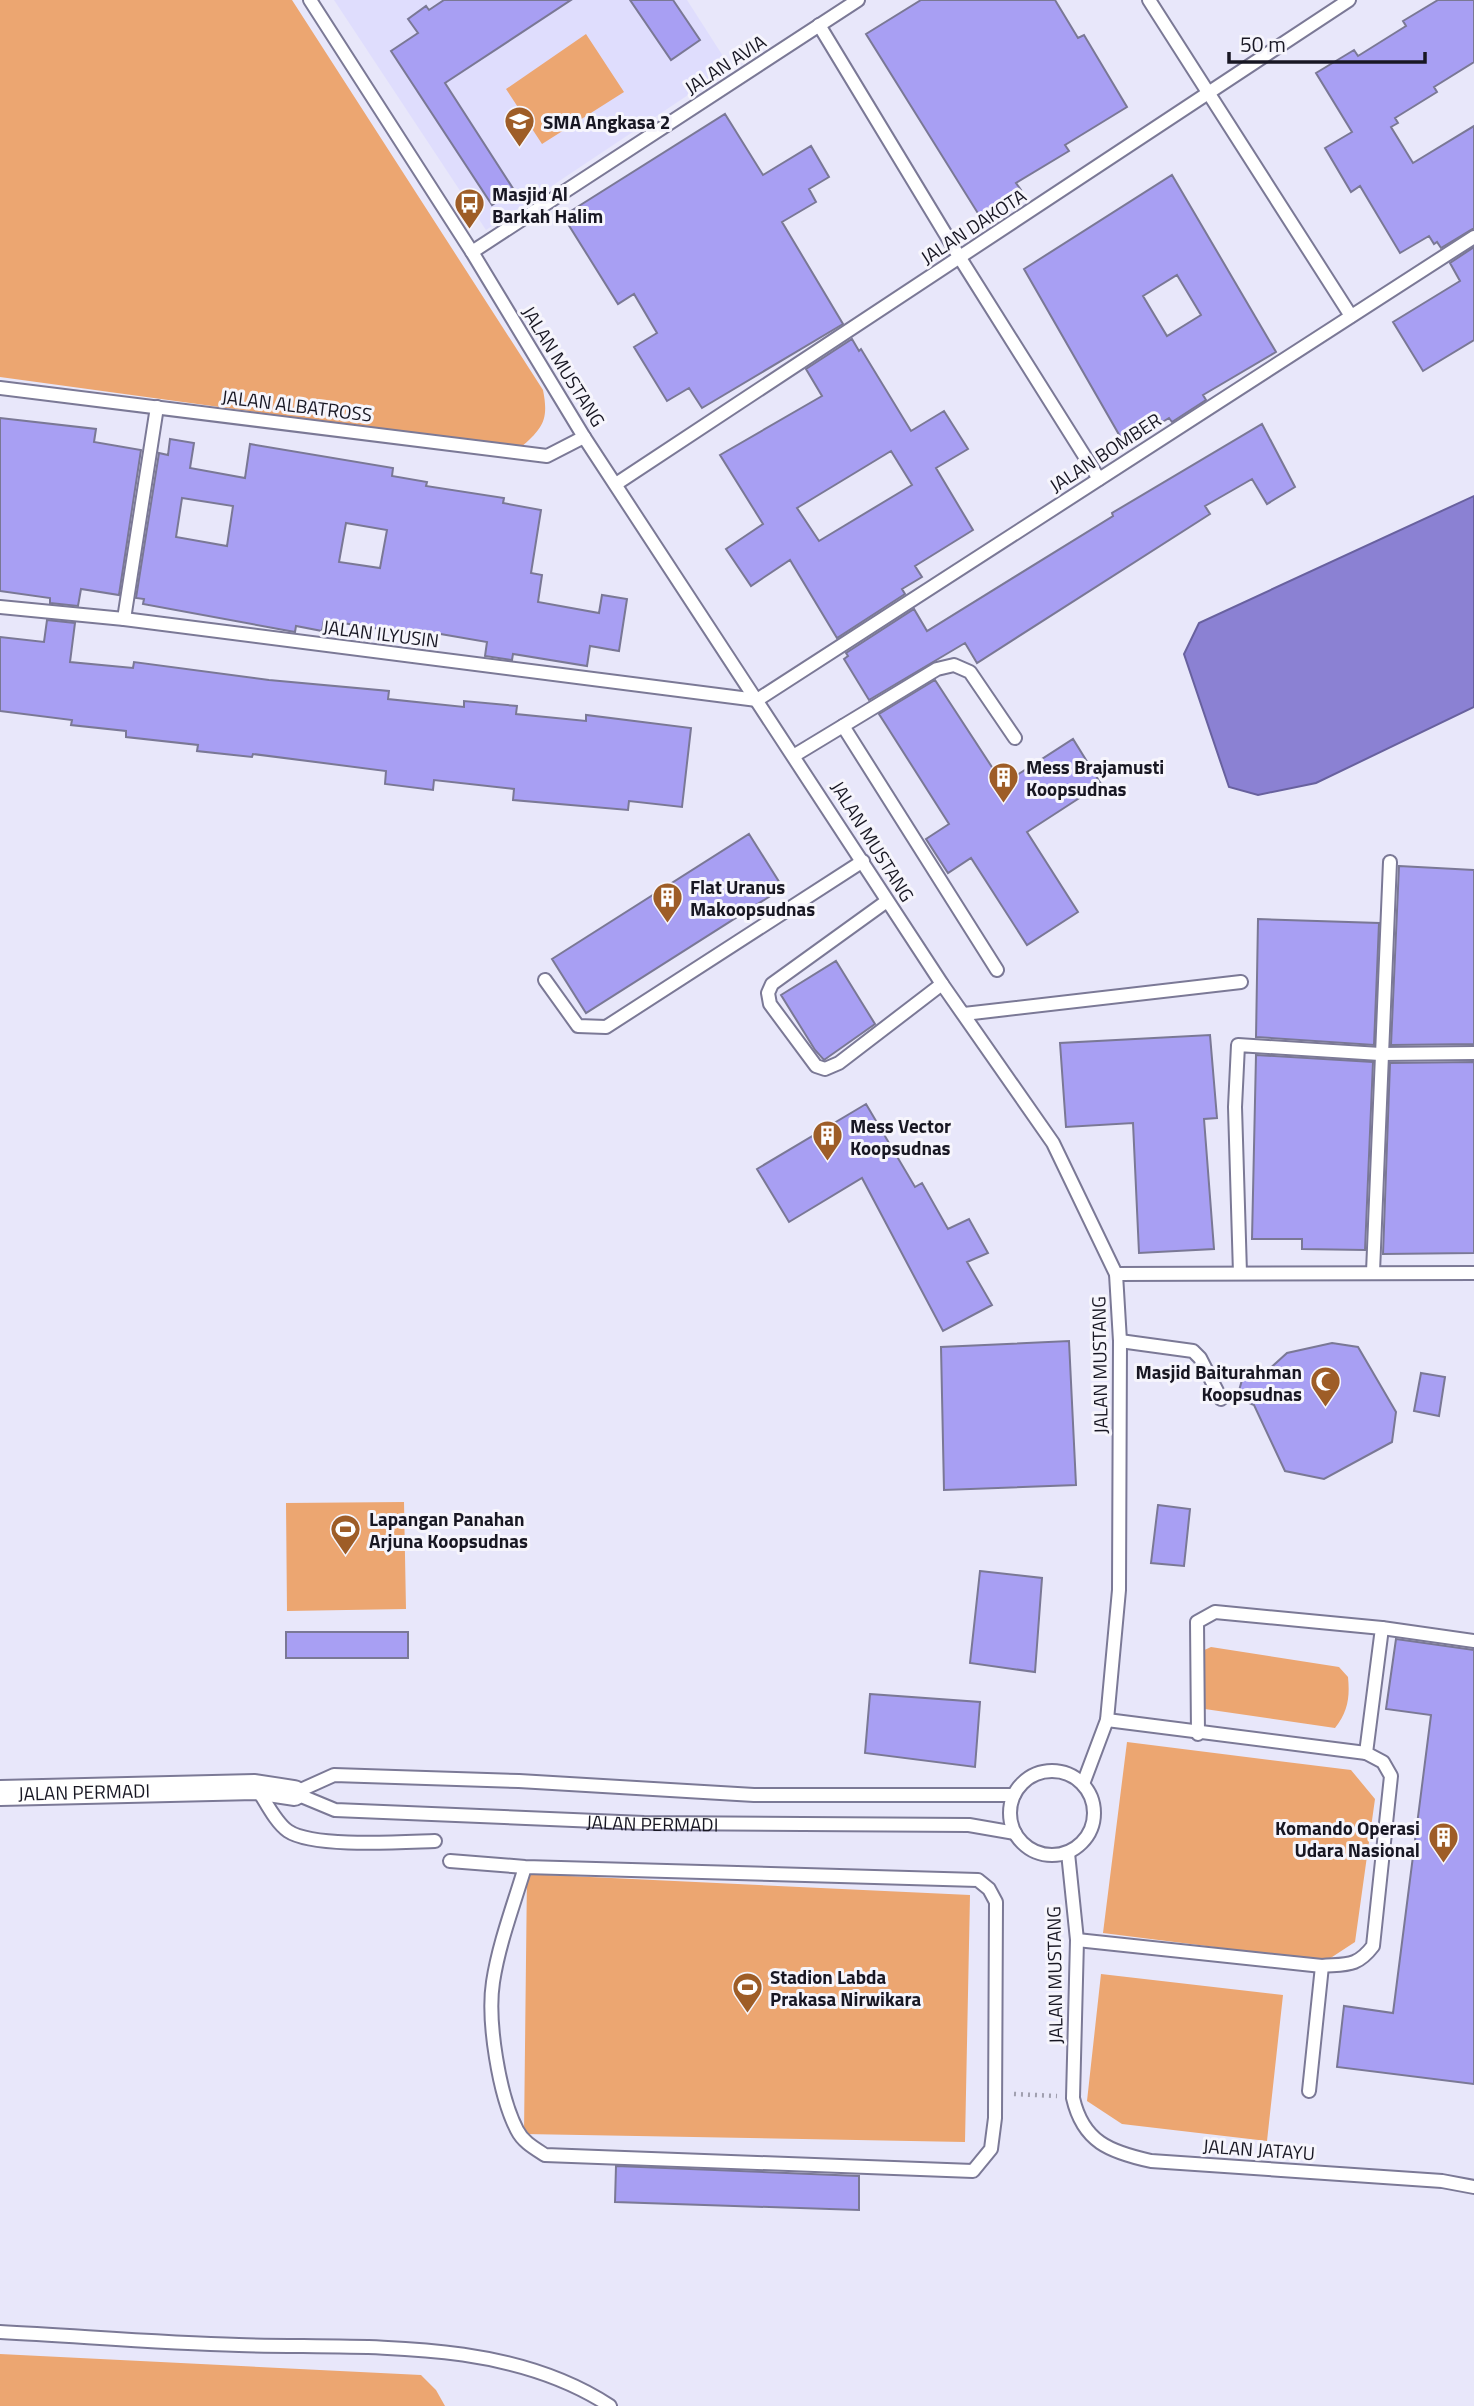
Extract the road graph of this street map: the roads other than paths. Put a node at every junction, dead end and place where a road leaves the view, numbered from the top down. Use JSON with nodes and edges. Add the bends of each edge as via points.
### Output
{"nodes":[{"id":1,"x":310,"y":0,"type":"edge"},
{"id":2,"x":858,"y":0,"type":"edge"},
{"id":3,"x":1149,"y":0,"type":"edge"},
{"id":4,"x":1349,"y":0,"type":"edge"},
{"id":5,"x":820,"y":25,"type":"junction"},
{"id":6,"x":1210,"y":93,"type":"junction"},
{"id":7,"x":1474,"y":237,"type":"edge"},
{"id":8,"x":472,"y":252,"type":"junction"},
{"id":9,"x":960,"y":258,"type":"junction"},
{"id":10,"x":1351,"y":316,"type":"junction"},
{"id":11,"x":0,"y":388,"type":"edge"},
{"id":12,"x":157,"y":407,"type":"junction"},
{"id":13,"x":584,"y":436,"type":"junction"},
{"id":14,"x":1099,"y":479,"type":"junction"},
{"id":15,"x":616,"y":484,"type":"junction"},
{"id":16,"x":0,"y":607,"type":"edge"},
{"id":17,"x":124,"y":619,"type":"junction"},
{"id":18,"x":757,"y":700,"type":"junction"},
{"id":19,"x":843,"y":726,"type":"junction"},
{"id":20,"x":1015,"y":738,"type":"dead end"},
{"id":21,"x":795,"y":754,"type":"junction"},
{"id":22,"x":863,"y":861,"type":"junction"},
{"id":23,"x":1391,"y":862,"type":"dead end"},
{"id":24,"x":887,"y":901,"type":"junction"},
{"id":25,"x":997,"y":970,"type":"dead end"},
{"id":26,"x":545,"y":980,"type":"dead end"},
{"id":27,"x":1241,"y":982,"type":"dead end"},
{"id":28,"x":942,"y":984,"type":"junction"},
{"id":29,"x":964,"y":1014,"type":"junction"},
{"id":30,"x":1474,"y":1053,"type":"edge"},
{"id":31,"x":1380,"y":1054,"type":"junction"},
{"id":32,"x":1373,"y":1272,"type":"junction"},
{"id":33,"x":1116,"y":1273,"type":"junction"},
{"id":34,"x":1240,"y":1273,"type":"junction"},
{"id":35,"x":1474,"y":1273,"type":"edge"},
{"id":36,"x":1121,"y":1341,"type":"junction"},
{"id":37,"x":1221,"y":1399,"type":"dead end"},
{"id":38,"x":1382,"y":1628,"type":"junction"},
{"id":39,"x":1474,"y":1641,"type":"edge"},
{"id":40,"x":1107,"y":1720,"type":"junction"},
{"id":41,"x":1198,"y":1734,"type":"junction"},
{"id":42,"x":1366,"y":1753,"type":"junction"},
{"id":43,"x":1083,"y":1784,"type":"junction"},
{"id":44,"x":255,"y":1787,"type":"junction"},
{"id":45,"x":0,"y":1793,"type":"edge"},
{"id":46,"x":294,"y":1793,"type":"junction"},
{"id":47,"x":1014,"y":1795,"type":"junction"},
{"id":48,"x":1015,"y":1833,"type":"junction"},
{"id":49,"x":435,"y":1841,"type":"dead end"},
{"id":50,"x":1068,"y":1853,"type":"junction"},
{"id":51,"x":450,"y":1861,"type":"dead end"},
{"id":52,"x":525,"y":1867,"type":"junction"},
{"id":53,"x":1077,"y":1940,"type":"junction"},
{"id":54,"x":1322,"y":1966,"type":"junction"},
{"id":55,"x":1309,"y":2091,"type":"dead end"},
{"id":56,"x":1073,"y":2098,"type":"joint"},
{"id":57,"x":1474,"y":2187,"type":"edge"},
{"id":58,"x":0,"y":2332,"type":"edge"},
{"id":59,"x":610,"y":2406,"type":"edge"}],
"edges":[{"from":1,"to":8,"type":"lane","name":"JALAN MUSTANG"},
{"from":2,"to":5,"type":"lane","name":"JALAN AVIA"},
{"from":3,"to":6,"type":"lane"},
{"from":4,"to":6,"type":"lane","name":"JALAN DAKOTA"},
{"from":5,"to":8,"type":"lane","name":"JALAN AVIA"},
{"from":5,"to":9,"type":"lane"},
{"from":6,"to":9,"type":"lane","name":"JALAN DAKOTA"},
{"from":6,"to":10,"type":"lane"},
{"from":7,"to":10,"type":"lane","name":"JALAN BOMBER"},
{"from":8,"to":13,"type":"lane","name":"JALAN MUSTANG"},
{"from":9,"to":14,"type":"lane"},
{"from":9,"to":15,"type":"lane","name":"JALAN DAKOTA"},
{"from":10,"to":14,"type":"lane","name":"JALAN BOMBER"},
{"from":11,"to":12,"type":"lane","name":"JALAN ALBATROSS"},
{"from":12,"to":13,"type":"lane","name":"JALAN ALBATROSS","via":[[547,456]]},
{"from":12,"to":17,"type":"lane"},
{"from":13,"to":15,"type":"lane","name":"JALAN MUSTANG"},
{"from":14,"to":18,"type":"lane","name":"JALAN BOMBER"},
{"from":15,"to":18,"type":"lane","name":"JALAN MUSTANG"},
{"from":16,"to":17,"type":"lane","name":"JALAN ILYUSIN"},
{"from":17,"to":18,"type":"lane","name":"JALAN ILYUSIN"},
{"from":18,"to":21,"type":"lane","name":"JALAN MUSTANG"},
{"from":19,"to":20,"type":"lane","via":[[937,670],[954,665],[970,672]]},
{"from":19,"to":21,"type":"lane"},
{"from":19,"to":25,"type":"lane"},
{"from":21,"to":22,"type":"lane","name":"JALAN MUSTANG"},
{"from":22,"to":24,"type":"lane","name":"JALAN MUSTANG"},
{"from":22,"to":26,"type":"lane","via":[[606,1027],[578,1026]]},
{"from":23,"to":31,"type":"lane"},
{"from":24,"to":28,"type":"lane","name":"JALAN MUSTANG"},
{"from":24,"to":28,"type":"lane","via":[[772,984],[770,1004],[816,1066],[825,1069]]},
{"from":27,"to":29,"type":"lane"},
{"from":28,"to":29,"type":"lane","name":"JALAN MUSTANG"},
{"from":29,"to":33,"type":"lane","name":"JALAN MUSTANG","via":[[1053,1143]]},
{"from":30,"to":31,"type":"lane"},
{"from":31,"to":32,"type":"lane"},
{"from":31,"to":34,"type":"lane","via":[[1238,1045],[1235,1107]]},
{"from":32,"to":34,"type":"lane"},
{"from":32,"to":35,"type":"lane"},
{"from":33,"to":34,"type":"lane"},
{"from":33,"to":36,"type":"lane","name":"JALAN MUSTANG"},
{"from":36,"to":37,"type":"lane","via":[[1193,1351]]},
{"from":36,"to":40,"type":"lane","name":"JALAN MUSTANG","via":[[1119,1590]]},
{"from":38,"to":39,"type":"lane"},
{"from":38,"to":41,"type":"lane","via":[[1215,1612],[1206,1616],[1198,1622]]},
{"from":38,"to":42,"type":"lane"},
{"from":40,"to":41,"type":"lane"},
{"from":40,"to":43,"type":"lane","name":"JALAN MUSTANG"},
{"from":41,"to":42,"type":"lane"},
{"from":42,"to":54,"type":"lane","via":[[1383,1762],[1391,1776],[1373,1946],[1350,1964]]},
{"from":43,"to":47,"type":"lane","via":[[1054,1770],[1023,1781]]},
{"from":43,"to":50,"type":"lane","via":[[1095,1815],[1091,1831]]},
{"from":44,"to":45,"type":"street","name":"JALAN PERMADI"},
{"from":44,"to":46,"type":"street","name":"JALAN PERMADI"},
{"from":44,"to":49,"type":"lane","via":[[285,1829],[303,1840]]},
{"from":46,"to":47,"type":"lane","name":"JALAN PERMADI","via":[[334,1775],[754,1795]]},
{"from":46,"to":48,"type":"lane","name":"JALAN PERMADI","via":[[335,1810],[645,1823],[968,1825]]},
{"from":47,"to":48,"type":"lane","via":[[1010,1818]]},
{"from":48,"to":50,"type":"lane","via":[[1037,1853]]},
{"from":50,"to":53,"type":"lane","name":"JALAN MUSTANG"},
{"from":51,"to":52,"type":"lane"},
{"from":52,"to":52,"type":"lane","via":[[493,1983],[494,2029],[501,2081],[517,2131],[545,2155],[973,2171],[991,2149],[996,1902],[978,1880]]},
{"from":53,"to":54,"type":"lane"},
{"from":53,"to":56,"type":"lane","name":"JALAN MUSTANG"},
{"from":54,"to":55,"type":"lane"},
{"from":56,"to":57,"type":"lane","name":"JALAN JATAYU","via":[[1077,2116],[1094,2138],[1115,2154],[1151,2161]]},
{"from":58,"to":59,"type":"lane","via":[[420,2351],[526,2365],[584,2389]]}]}
